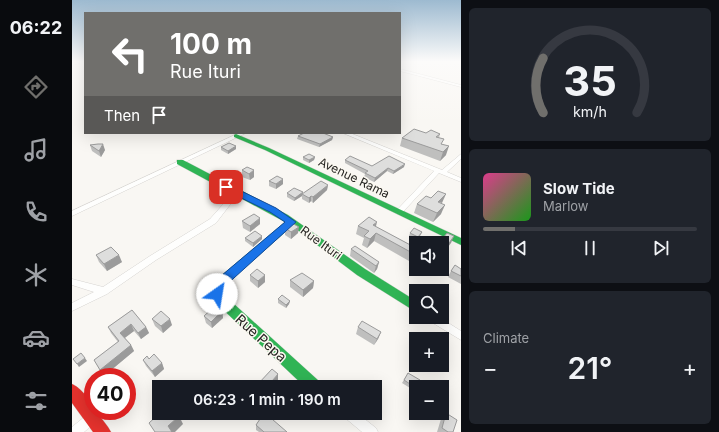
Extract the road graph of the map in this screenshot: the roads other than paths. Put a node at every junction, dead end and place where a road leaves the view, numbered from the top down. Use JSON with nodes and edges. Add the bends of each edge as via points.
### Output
{"nodes":[{"id":1,"x":446,"y":82,"type":"edge"},
{"id":2,"x":461,"y":86,"type":"edge"},
{"id":3,"x":348,"y":134,"type":"edge"},
{"id":4,"x":240,"y":135,"type":"edge"},
{"id":5,"x":461,"y":156,"type":"edge"},
{"id":6,"x":180,"y":162,"type":"junction"},
{"id":7,"x":440,"y":172,"type":"junction"},
{"id":8,"x":461,"y":180,"type":"edge"},
{"id":9,"x":236,"y":193,"type":"junction"},
{"id":10,"x":398,"y":212,"type":"junction"},
{"id":11,"x":72,"y":214,"type":"edge"},
{"id":12,"x":291,"y":222,"type":"junction"},
{"id":13,"x":461,"y":242,"type":"edge"},
{"id":14,"x":72,"y":282,"type":"edge"},
{"id":15,"x":104,"y":291,"type":"junction"},
{"id":16,"x":409,"y":303,"type":"edge"},
{"id":17,"x":72,"y":308,"type":"edge"},
{"id":18,"x":442,"y":324,"type":"edge"},
{"id":19,"x":461,"y":336,"type":"edge"},
{"id":20,"x":308,"y":380,"type":"edge"},
{"id":21,"x":72,"y":391,"type":"edge"},
{"id":22,"x":84,"y":407,"type":"edge"},
{"id":23,"x":90,"y":420,"type":"edge"},
{"id":24,"x":93,"y":420,"type":"edge"},
{"id":25,"x":357,"y":420,"type":"edge"},
{"id":26,"x":76,"y":432,"type":"edge"},
{"id":27,"x":102,"y":432,"type":"edge"},
{"id":28,"x":372,"y":432,"type":"edge"}],
"edges":[{"from":1,"to":2,"type":"street"},
{"from":3,"to":7,"type":"street"},
{"from":4,"to":6,"type":"street"},
{"from":4,"to":10,"type":"street","name":"Avenue Rama"},
{"from":5,"to":7,"type":"street"},
{"from":6,"to":9,"type":"street","name":"Rue Ituri"},
{"from":6,"to":11,"type":"street"},
{"from":7,"to":8,"type":"street"},
{"from":7,"to":10,"type":"street"},
{"from":9,"to":12,"type":"street","name":"Rue Ituri","via":[[273,210]]},
{"from":9,"to":15,"type":"street","via":[[213,221]]},
{"from":10,"to":13,"type":"street","name":"Avenue Rama"},
{"from":12,"to":16,"type":"street","name":"Rue Ituri"},
{"from":12,"to":20,"type":"street","name":"Rue Pepa","via":[[219,284],[217,294],[223,304]]},
{"from":14,"to":15,"type":"street"},
{"from":15,"to":17,"type":"street"},
{"from":18,"to":19,"type":"street"},
{"from":21,"to":22,"type":"street"},
{"from":23,"to":26,"type":"street"},
{"from":24,"to":27,"type":"street"},
{"from":25,"to":28,"type":"street"}]}
